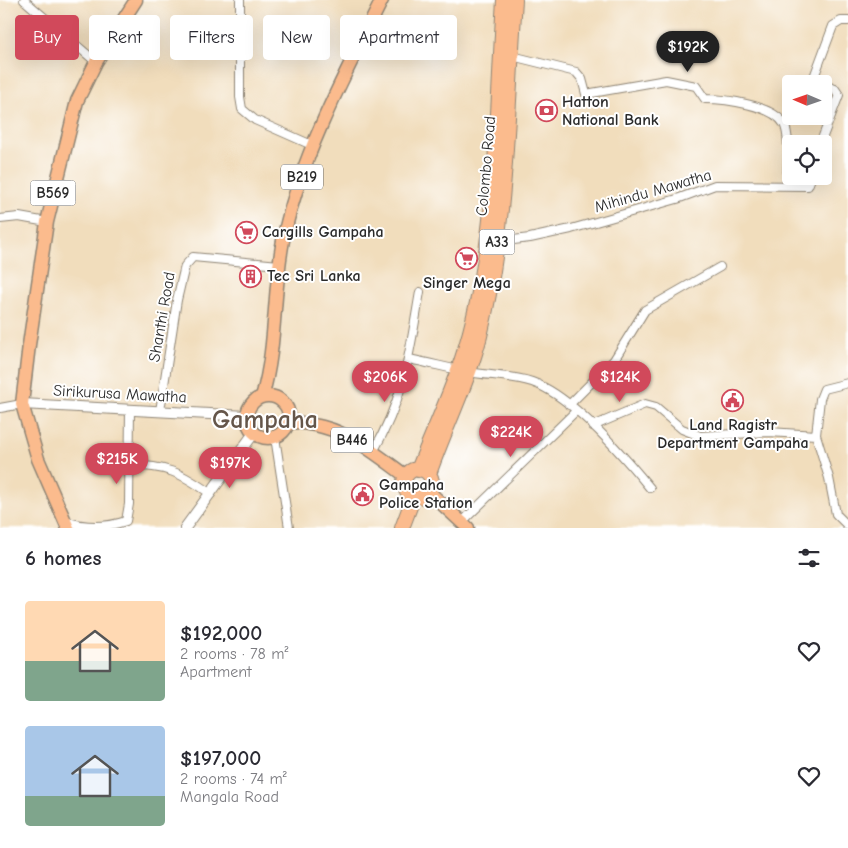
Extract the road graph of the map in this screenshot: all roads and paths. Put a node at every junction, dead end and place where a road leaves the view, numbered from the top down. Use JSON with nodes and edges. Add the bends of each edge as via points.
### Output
{"nodes":[{"id":1,"x":24,"y":0,"type":"edge"},
{"id":2,"x":136,"y":0,"type":"edge"},
{"id":3,"x":240,"y":0,"type":"edge"},
{"id":4,"x":382,"y":0,"type":"edge"},
{"id":5,"x":504,"y":0,"type":"edge"},
{"id":6,"x":515,"y":0,"type":"edge"},
{"id":7,"x":848,"y":21,"type":"edge"},
{"id":8,"x":506,"y":56,"type":"junction"},
{"id":9,"x":96,"y":62,"type":"junction"},
{"id":10,"x":815,"y":75,"type":"edge"},
{"id":11,"x":832,"y":88,"type":"edge"},
{"id":12,"x":832,"y":113,"type":"edge"},
{"id":13,"x":314,"y":146,"type":"junction"},
{"id":14,"x":808,"y":185,"type":"edge"},
{"id":15,"x":787,"y":186,"type":"junction"},
{"id":16,"x":0,"y":219,"type":"edge"},
{"id":17,"x":47,"y":222,"type":"junction"},
{"id":18,"x":492,"y":242,"type":"junction"},
{"id":19,"x":279,"y":264,"type":"junction"},
{"id":20,"x":720,"y":267,"type":"dead end"},
{"id":21,"x":420,"y":292,"type":"dead end"},
{"id":22,"x":409,"y":358,"type":"junction"},
{"id":23,"x":270,"y":369,"type":"junction"},
{"id":24,"x":463,"y":370,"type":"junction"},
{"id":25,"x":848,"y":383,"type":"edge"},
{"id":26,"x":262,"y":397,"type":"junction"},
{"id":27,"x":280,"y":399,"type":"junction"},
{"id":28,"x":22,"y":404,"type":"junction"},
{"id":29,"x":569,"y":405,"type":"junction"},
{"id":30,"x":0,"y":408,"type":"edge"},
{"id":31,"x":130,"y":409,"type":"junction"},
{"id":32,"x":160,"y":411,"type":"junction"},
{"id":33,"x":576,"y":411,"type":"junction"},
{"id":34,"x":247,"y":416,"type":"junction"},
{"id":35,"x":289,"y":421,"type":"junction"},
{"id":36,"x":593,"y":426,"type":"junction"},
{"id":37,"x":254,"y":434,"type":"junction"},
{"id":38,"x":816,"y":435,"type":"junction"},
{"id":39,"x":274,"y":437,"type":"junction"},
{"id":40,"x":373,"y":452,"type":"junction"},
{"id":41,"x":128,"y":465,"type":"junction"},
{"id":42,"x":418,"y":473,"type":"junction"},
{"id":43,"x":650,"y":488,"type":"dead end"},
{"id":44,"x":429,"y":492,"type":"junction"},
{"id":45,"x":211,"y":494,"type":"junction"},
{"id":46,"x":414,"y":496,"type":"junction"},
{"id":47,"x":66,"y":525,"type":"edge"},
{"id":48,"x":465,"y":525,"type":"edge"},
{"id":49,"x":848,"y":526,"type":"edge"},
{"id":50,"x":185,"y":528,"type":"edge"},
{"id":51,"x":289,"y":528,"type":"edge"},
{"id":52,"x":402,"y":528,"type":"edge"}],
"edges":[{"from":1,"to":9,"type":"street"},
{"from":2,"to":9,"type":"main road","number":"B569"},
{"from":3,"to":13,"type":"street","via":[[242,109],[255,120]]},
{"from":4,"to":13,"type":"main road","number":"B219","via":[[328,108]]},
{"from":5,"to":8,"type":"highway","name":"Colombo Road","number":"A33"},
{"from":6,"to":8,"type":"highway","name":"Colombo Road","number":"A33"},
{"from":7,"to":10,"type":"street","via":[[833,26]]},
{"from":8,"to":15,"type":"street","via":[[576,72],[582,79],[586,94],[666,80],[696,86],[705,98],[765,109],[784,123],[787,133]]},
{"from":8,"to":18,"type":"highway","name":"Colombo Road","number":"A33"},
{"from":9,"to":17,"type":"main road","number":"B569","via":[[77,101]]},
{"from":11,"to":12,"type":"street","via":[[839,95]]},
{"from":13,"to":19,"type":"main road","number":"B219","via":[[289,214]]},
{"from":14,"to":15,"type":"street","name":"Mihindu Mawatha"},
{"from":15,"to":18,"type":"street","name":"Mihindu Mawatha","via":[[715,184],[571,228],[530,238]]},
{"from":16,"to":17,"type":"street","via":[[19,217]]},
{"from":17,"to":28,"type":"main road","number":"B569"},
{"from":18,"to":24,"type":"highway","name":"Colombo Road","number":"A33","via":[[483,322]]},
{"from":19,"to":23,"type":"main road","number":"B219"},
{"from":19,"to":32,"type":"street","name":"Shanthi Road","via":[[193,257],[185,266]]},
{"from":20,"to":29,"type":"street","via":[[645,310],[614,360]]},
{"from":21,"to":22,"type":"street"},
{"from":22,"to":24,"type":"street"},
{"from":22,"to":40,"type":"street","via":[[402,390],[389,424]]},
{"from":23,"to":26,"type":"main road","number":"B219"},
{"from":23,"to":27,"type":"main road","number":"B219"},
{"from":24,"to":29,"type":"street","via":[[534,383]]},
{"from":24,"to":42,"type":"highway","name":"Colombo Road","number":"A33"},
{"from":25,"to":38,"type":"street","via":[[824,390]]},
{"from":26,"to":27,"type":"main road"},
{"from":26,"to":34,"type":"main road","via":[[251,405]]},
{"from":27,"to":35,"type":"main road","via":[[288,410]]},
{"from":28,"to":30,"type":"street"},
{"from":28,"to":31,"type":"street","name":"Sirikurusa Mawatha"},
{"from":28,"to":47,"type":"main road","number":"B569","via":[[38,459]]},
{"from":29,"to":33,"type":"street"},
{"from":31,"to":32,"type":"street","name":"Sirikurusa Mawatha"},
{"from":31,"to":41,"type":"street"},
{"from":32,"to":34,"type":"street","name":"Sirikurusa Mawatha"},
{"from":33,"to":36,"type":"street"},
{"from":33,"to":48,"type":"street"},
{"from":34,"to":37,"type":"main road"},
{"from":35,"to":39,"type":"main road","via":[[284,431]]},
{"from":35,"to":40,"type":"main road","number":"B446","via":[[323,427]]},
{"from":36,"to":38,"type":"street","via":[[645,404],[656,407],[682,429],[700,436],[769,432]]},
{"from":36,"to":43,"type":"street"},
{"from":37,"to":39,"type":"main road","via":[[262,438]]},
{"from":37,"to":45,"type":"street"},
{"from":38,"to":49,"type":"street","via":[[836,514]]},
{"from":39,"to":51,"type":"street"},
{"from":40,"to":42,"type":"main road","number":"B446"},
{"from":41,"to":45,"type":"street","via":[[170,470],[186,476]]},
{"from":41,"to":47,"type":"street","via":[[126,522],[96,528]]},
{"from":42,"to":44,"type":"highway","via":[[432,482]]},
{"from":42,"to":46,"type":"highway","via":[[405,486]]},
{"from":44,"to":46,"type":"highway","via":[[420,497]]},
{"from":44,"to":48,"type":"main road"},
{"from":45,"to":50,"type":"street"},
{"from":46,"to":52,"type":"highway"}]}
